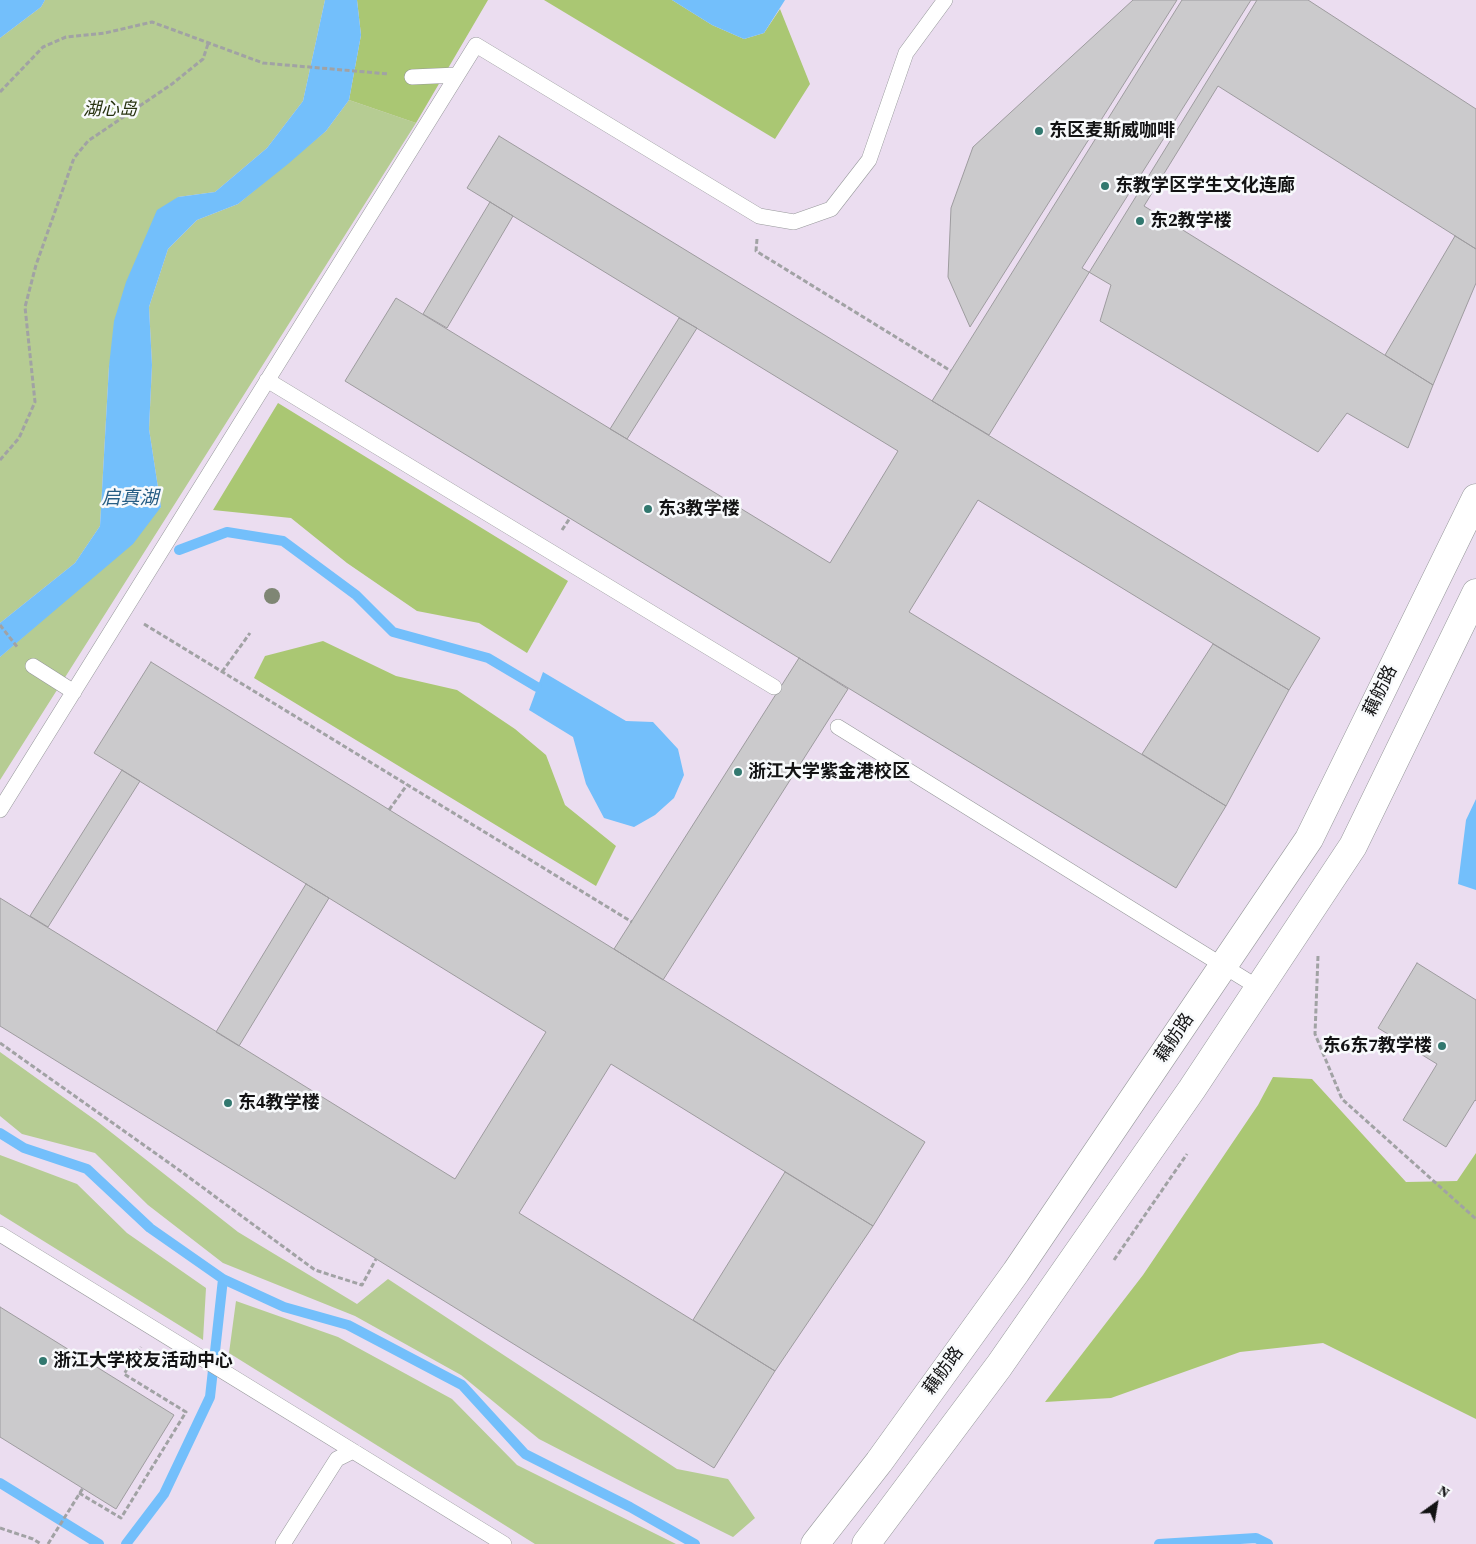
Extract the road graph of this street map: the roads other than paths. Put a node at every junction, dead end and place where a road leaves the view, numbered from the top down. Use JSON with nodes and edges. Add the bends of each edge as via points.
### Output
{"nodes":[{"id":1,"x":945,"y":0,"type":"edge"},
{"id":2,"x":457,"y":75,"type":"junction"},
{"id":3,"x":412,"y":77,"type":"road end"},
{"id":4,"x":268,"y":380,"type":"junction"},
{"id":5,"x":1476,"y":498,"type":"edge"},
{"id":6,"x":1476,"y":593,"type":"edge"},
{"id":7,"x":33,"y":666,"type":"dead end"},
{"id":8,"x":774,"y":687,"type":"dead end"},
{"id":9,"x":74,"y":692,"type":"junction"},
{"id":10,"x":838,"y":728,"type":"dead end"},
{"id":11,"x":0,"y":810,"type":"edge"},
{"id":12,"x":1223,"y":966,"type":"junction"},
{"id":13,"x":1259,"y":988,"type":"junction"},
{"id":14,"x":0,"y":1234,"type":"edge"},
{"id":15,"x":353,"y":1451,"type":"junction"},
{"id":16,"x":283,"y":1544,"type":"edge"},
{"id":17,"x":504,"y":1544,"type":"edge"},
{"id":18,"x":815,"y":1544,"type":"edge"},
{"id":19,"x":866,"y":1544,"type":"edge"}],
"edges":[{"from":1,"to":2,"type":"lane","via":[[906,53],[870,160],[831,209],[794,222],[759,216],[476,45]]},
{"from":2,"to":3,"type":"lane"},
{"from":2,"to":4,"type":"lane"},
{"from":4,"to":8,"type":"lane"},
{"from":4,"to":9,"type":"lane"},
{"from":5,"to":12,"type":"street","name":"藕舫路","via":[[1309,839]]},
{"from":6,"to":13,"type":"street","via":[[1353,846]]},
{"from":7,"to":9,"type":"lane"},
{"from":9,"to":11,"type":"lane"},
{"from":10,"to":12,"type":"lane"},
{"from":12,"to":13,"type":"lane"},
{"from":12,"to":18,"type":"street","name":"藕舫路","via":[[1016,1272],[879,1462]]},
{"from":13,"to":19,"type":"street","via":[[1005,1358]]},
{"from":14,"to":15,"type":"lane"},
{"from":15,"to":16,"type":"lane","via":[[337,1459]]},
{"from":15,"to":17,"type":"lane"}]}
